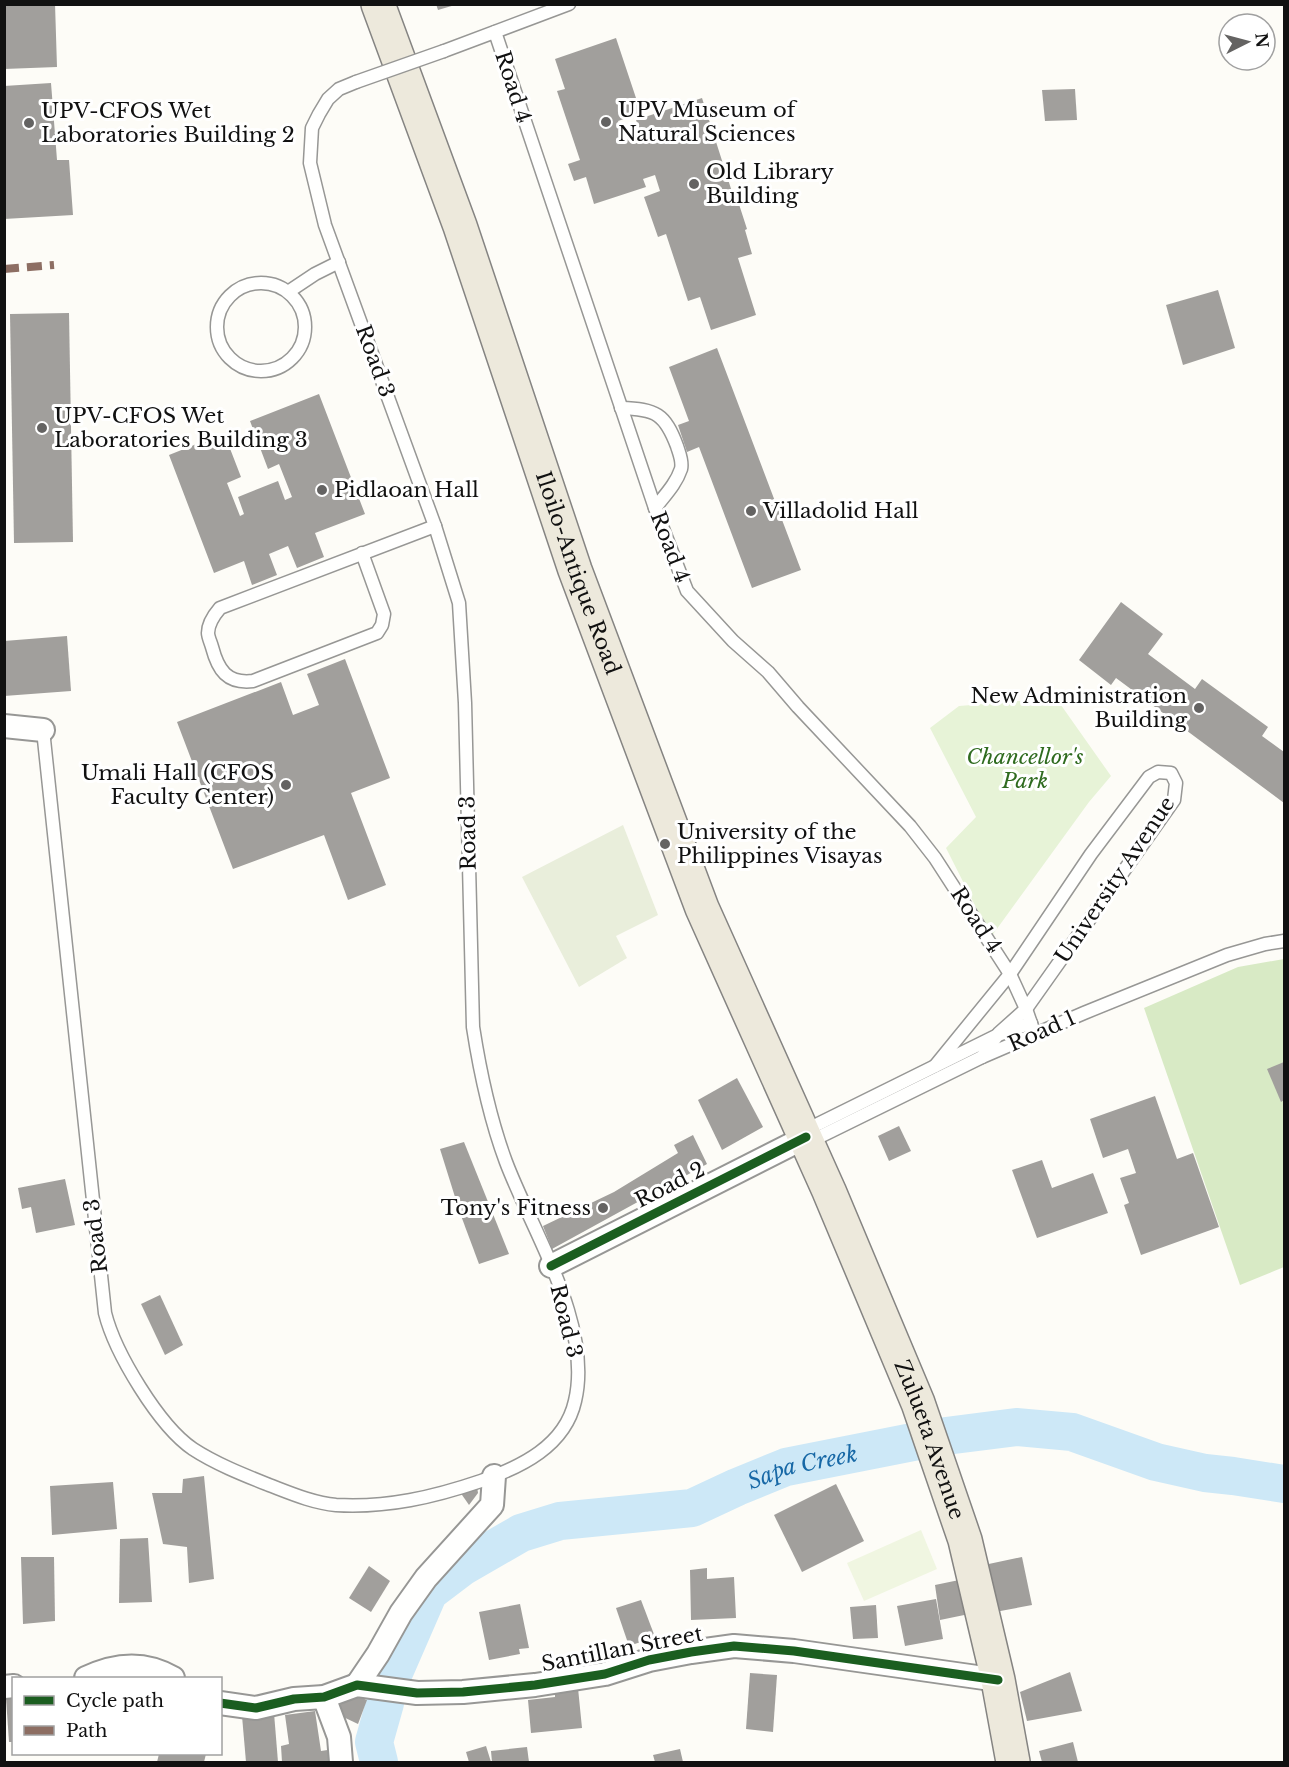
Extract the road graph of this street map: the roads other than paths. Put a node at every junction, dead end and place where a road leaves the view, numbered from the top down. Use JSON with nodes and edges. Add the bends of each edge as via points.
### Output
{"nodes":[{"id":1,"x":378,"y":4,"type":"edge"},
{"id":2,"x":569,"y":4,"type":"edge"},
{"id":3,"x":495,"y":32,"type":"junction"},
{"id":4,"x":339,"y":262,"type":"junction"},
{"id":5,"x":288,"y":292,"type":"junction"},
{"id":6,"x":621,"y":408,"type":"junction"},
{"id":7,"x":655,"y":508,"type":"junction"},
{"id":8,"x":435,"y":526,"type":"junction"},
{"id":9,"x":362,"y":553,"type":"junction"},
{"id":10,"x":4,"y":726,"type":"edge"},
{"id":11,"x":43,"y":730,"type":"joint"},
{"id":12,"x":1284,"y":941,"type":"edge"},
{"id":13,"x":1010,"y":974,"type":"junction"},
{"id":14,"x":1026,"y":1009,"type":"junction"},
{"id":15,"x":1033,"y":1029,"type":"junction"},
{"id":16,"x":998,"y":1035,"type":"junction"},
{"id":17,"x":982,"y":1057,"type":"junction"},
{"id":18,"x":935,"y":1066,"type":"junction"},
{"id":19,"x":806,"y":1137,"type":"junction"},
{"id":20,"x":551,"y":1266,"type":"junction"},
{"id":21,"x":494,"y":1476,"type":"junction"},
{"id":22,"x":88,"y":1677,"type":"edge"},
{"id":23,"x":171,"y":1677,"type":"edge"},
{"id":24,"x":998,"y":1680,"type":"junction"},
{"id":25,"x":357,"y":1685,"type":"junction"},
{"id":26,"x":324,"y":1698,"type":"junction"},
{"id":27,"x":222,"y":1703,"type":"edge"},
{"id":28,"x":341,"y":1762,"type":"edge"},
{"id":29,"x":1012,"y":1762,"type":"edge"}],
"edges":[{"from":1,"to":19,"type":"main road","name":"Iloilo-Antique Road","via":[[460,226],[583,592],[702,908]]},
{"from":2,"to":3,"type":"lane","name":"Road 3"},
{"from":3,"to":4,"type":"lane","name":"Road 3","bridge":true,"via":[[356,82],[328,99],[312,128],[310,163]]},
{"from":3,"to":6,"type":"lane","name":"Road 4"},
{"from":4,"to":5,"type":"lane"},
{"from":4,"to":8,"type":"lane","name":"Road 3"},
{"from":5,"to":5,"type":"lane","via":[[275,284],[260,282],[246,285],[224,303],[218,315],[220,344],[238,365],[266,371],[280,367],[301,346],[304,316]]},
{"from":6,"to":7,"type":"lane","name":"Road 4"},
{"from":6,"to":7,"type":"lane","via":[[638,408],[661,416],[680,454],[682,465],[677,480]]},
{"from":7,"to":13,"type":"lane","name":"Road 4","via":[[687,591],[768,672],[910,826]]},
{"from":8,"to":9,"type":"lane"},
{"from":8,"to":20,"type":"lane","name":"Road 3","via":[[459,603],[473,1027],[479,1069],[506,1163]]},
{"from":9,"to":9,"type":"lane","via":[[220,608],[208,633],[223,674],[240,682],[253,681],[377,633],[384,614]]},
{"from":10,"to":11,"type":"street"},
{"from":11,"to":21,"type":"lane","name":"Road 3","via":[[105,1314],[134,1378],[168,1424],[192,1448],[255,1479],[321,1503],[399,1503]]},
{"from":12,"to":15,"type":"lane","name":"Road 1","via":[[1227,955],[1084,1013]]},
{"from":13,"to":14,"type":"lane","name":"Road 4"},
{"from":13,"to":14,"type":"lane","name":"University Avenue","via":[[1149,777],[1158,772],[1171,773],[1176,783],[1174,800]]},
{"from":13,"to":18,"type":"lane","name":"University Avenue"},
{"from":14,"to":15,"type":"lane","name":"Road 4"},
{"from":14,"to":16,"type":"lane","name":"University Avenue"},
{"from":15,"to":16,"type":"lane","name":"Road 1"},
{"from":15,"to":17,"type":"lane","name":"Road 1"},
{"from":16,"to":17,"type":"lane","name":"University Avenue"},
{"from":16,"to":18,"type":"lane","name":"Road 1"},
{"from":17,"to":19,"type":"lane","name":"Road 1"},
{"from":18,"to":19,"type":"lane","name":"Road 1"},
{"from":19,"to":20,"type":"street","name":"Road 2"},
{"from":19,"to":24,"type":"main road","name":"Zulueta Avenue","via":[[918,1403],[965,1540]]},
{"from":20,"to":21,"type":"lane","name":"Road 3","via":[[578,1360],[575,1401],[556,1439],[538,1454]]},
{"from":21,"to":25,"type":"street","via":[[492,1505],[426,1578]]},
{"from":22,"to":23,"type":"street","via":[[105,1669],[129,1666],[159,1670]]},
{"from":24,"to":25,"type":"street","name":"Santillan Street","via":[[734,1646],[660,1658],[605,1674],[463,1692],[417,1692]]},
{"from":24,"to":29,"type":"main road","name":"Zulueta Avenue"},
{"from":25,"to":26,"type":"street","name":"Santillan Street"},
{"from":26,"to":27,"type":"street","name":"Santillan Street","via":[[294,1699],[256,1708]]},
{"from":26,"to":28,"type":"street","via":[[339,1737]]}]}
